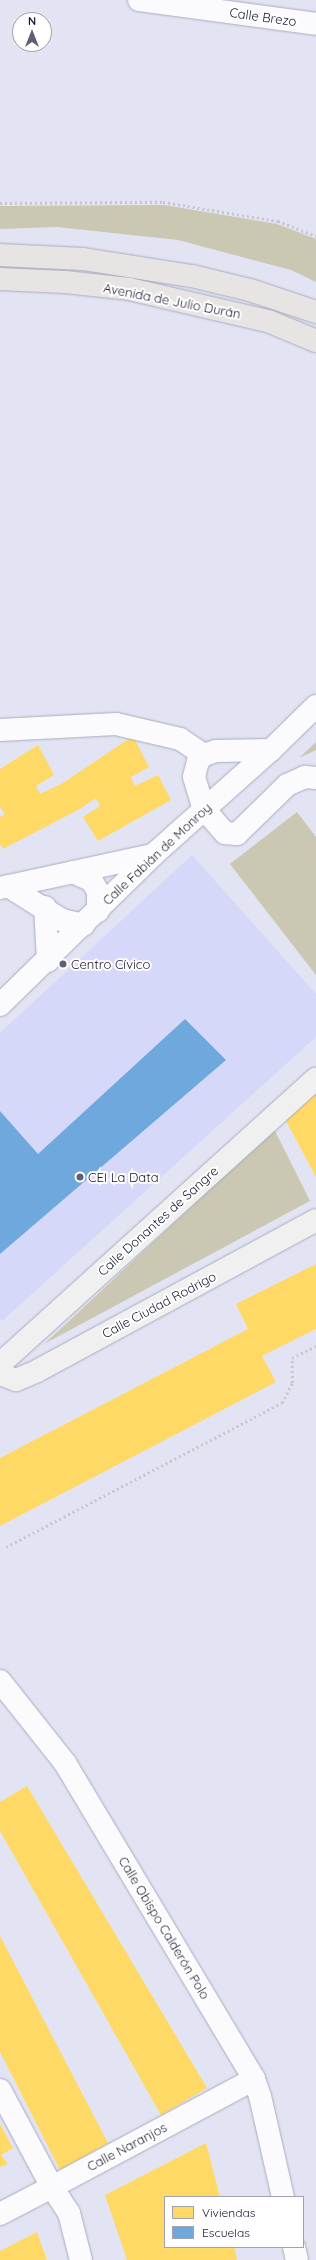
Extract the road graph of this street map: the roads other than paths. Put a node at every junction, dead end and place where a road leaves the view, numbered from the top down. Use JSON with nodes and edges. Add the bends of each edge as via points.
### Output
{"nodes":[{"id":1,"x":139,"y":0,"type":"edge"},
{"id":2,"x":167,"y":2,"type":"edge"},
{"id":3,"x":316,"y":24,"type":"edge"},
{"id":4,"x":0,"y":255,"type":"edge"},
{"id":5,"x":0,"y":279,"type":"edge"},
{"id":6,"x":316,"y":312,"type":"edge"},
{"id":7,"x":316,"y":341,"type":"edge"},
{"id":8,"x":316,"y":706,"type":"edge"},
{"id":9,"x":0,"y":730,"type":"edge"},
{"id":10,"x":271,"y":750,"type":"junction"},
{"id":11,"x":204,"y":755,"type":"junction"},
{"id":12,"x":316,"y":778,"type":"edge"},
{"id":13,"x":204,"y":809,"type":"junction"},
{"id":14,"x":153,"y":855,"type":"junction"},
{"id":15,"x":73,"y":872,"type":"junction"},
{"id":16,"x":4,"y":887,"type":"edge"},
{"id":17,"x":45,"y":907,"type":"junction"},
{"id":18,"x":90,"y":918,"type":"junction"},
{"id":19,"x":48,"y":961,"type":"junction"},
{"id":20,"x":0,"y":1005,"type":"edge"},
{"id":21,"x":316,"y":1078,"type":"edge"},
{"id":22,"x":316,"y":1220,"type":"edge"},
{"id":23,"x":0,"y":1364,"type":"edge"},
{"id":24,"x":0,"y":1374,"type":"edge"},
{"id":25,"x":0,"y":1681,"type":"edge"},
{"id":26,"x":254,"y":2079,"type":"junction"},
{"id":27,"x":0,"y":2090,"type":"edge"},
{"id":28,"x":52,"y":2187,"type":"junction"},
{"id":29,"x":283,"y":2196,"type":"edge"},
{"id":30,"x":0,"y":2214,"type":"edge"},
{"id":31,"x":294,"y":2248,"type":"edge"},
{"id":32,"x":81,"y":2260,"type":"edge"},
{"id":33,"x":297,"y":2260,"type":"edge"}],
"edges":[{"from":1,"to":2,"type":"street","name":"Calle Brezo"},
{"from":2,"to":3,"type":"street","name":"Calle Brezo"},
{"from":4,"to":6,"type":"main road","name":"Avenida de Julio Durán","via":[[83,259],[184,275],[250,290]]},
{"from":5,"to":7,"type":"main road","name":"Avenida de Julio Durán","via":[[65,282],[129,289],[268,321]]},
{"from":8,"to":10,"type":"street","name":"Calle Fabián de Monroy"},
{"from":9,"to":11,"type":"street","via":[[116,724],[180,739]]},
{"from":10,"to":11,"type":"street","via":[[216,751]]},
{"from":10,"to":13,"type":"street","name":"Calle Fabián de Monroy"},
{"from":11,"to":13,"type":"street","via":[[194,769]]},
{"from":12,"to":13,"type":"street","via":[[305,777],[287,785],[237,834],[225,834]]},
{"from":13,"to":14,"type":"street","name":"Calle Fabián de Monroy"},
{"from":14,"to":15,"type":"street"},
{"from":14,"to":18,"type":"street","name":"Calle Fabián de Monroy"},
{"from":15,"to":16,"type":"street"},
{"from":15,"to":18,"type":"street","via":[[92,881],[98,892]]},
{"from":16,"to":17,"type":"street"},
{"from":17,"to":18,"type":"street","via":[[62,920]]},
{"from":17,"to":19,"type":"street"},
{"from":18,"to":19,"type":"street","name":"Calle Fabián de Monroy"},
{"from":19,"to":20,"type":"street","name":"Calle Fabián de Monroy"},
{"from":21,"to":23,"type":"main road","name":"Calle Donantes de Sangre"},
{"from":22,"to":24,"type":"main road","name":"Calle Ciudad Rodrigo","via":[[37,1371],[16,1380]]},
{"from":25,"to":26,"type":"street","name":"Calle Obispo Calderón Polo","via":[[65,1763]]},
{"from":26,"to":28,"type":"street","name":"Calle Naranjos"},
{"from":26,"to":29,"type":"street","name":"Calle Obispo Calderón Polo"},
{"from":27,"to":28,"type":"street"},
{"from":28,"to":30,"type":"street","name":"Calle Naranjos"},
{"from":28,"to":32,"type":"street","via":[[69,2213]]},
{"from":31,"to":33,"type":"street"}]}
